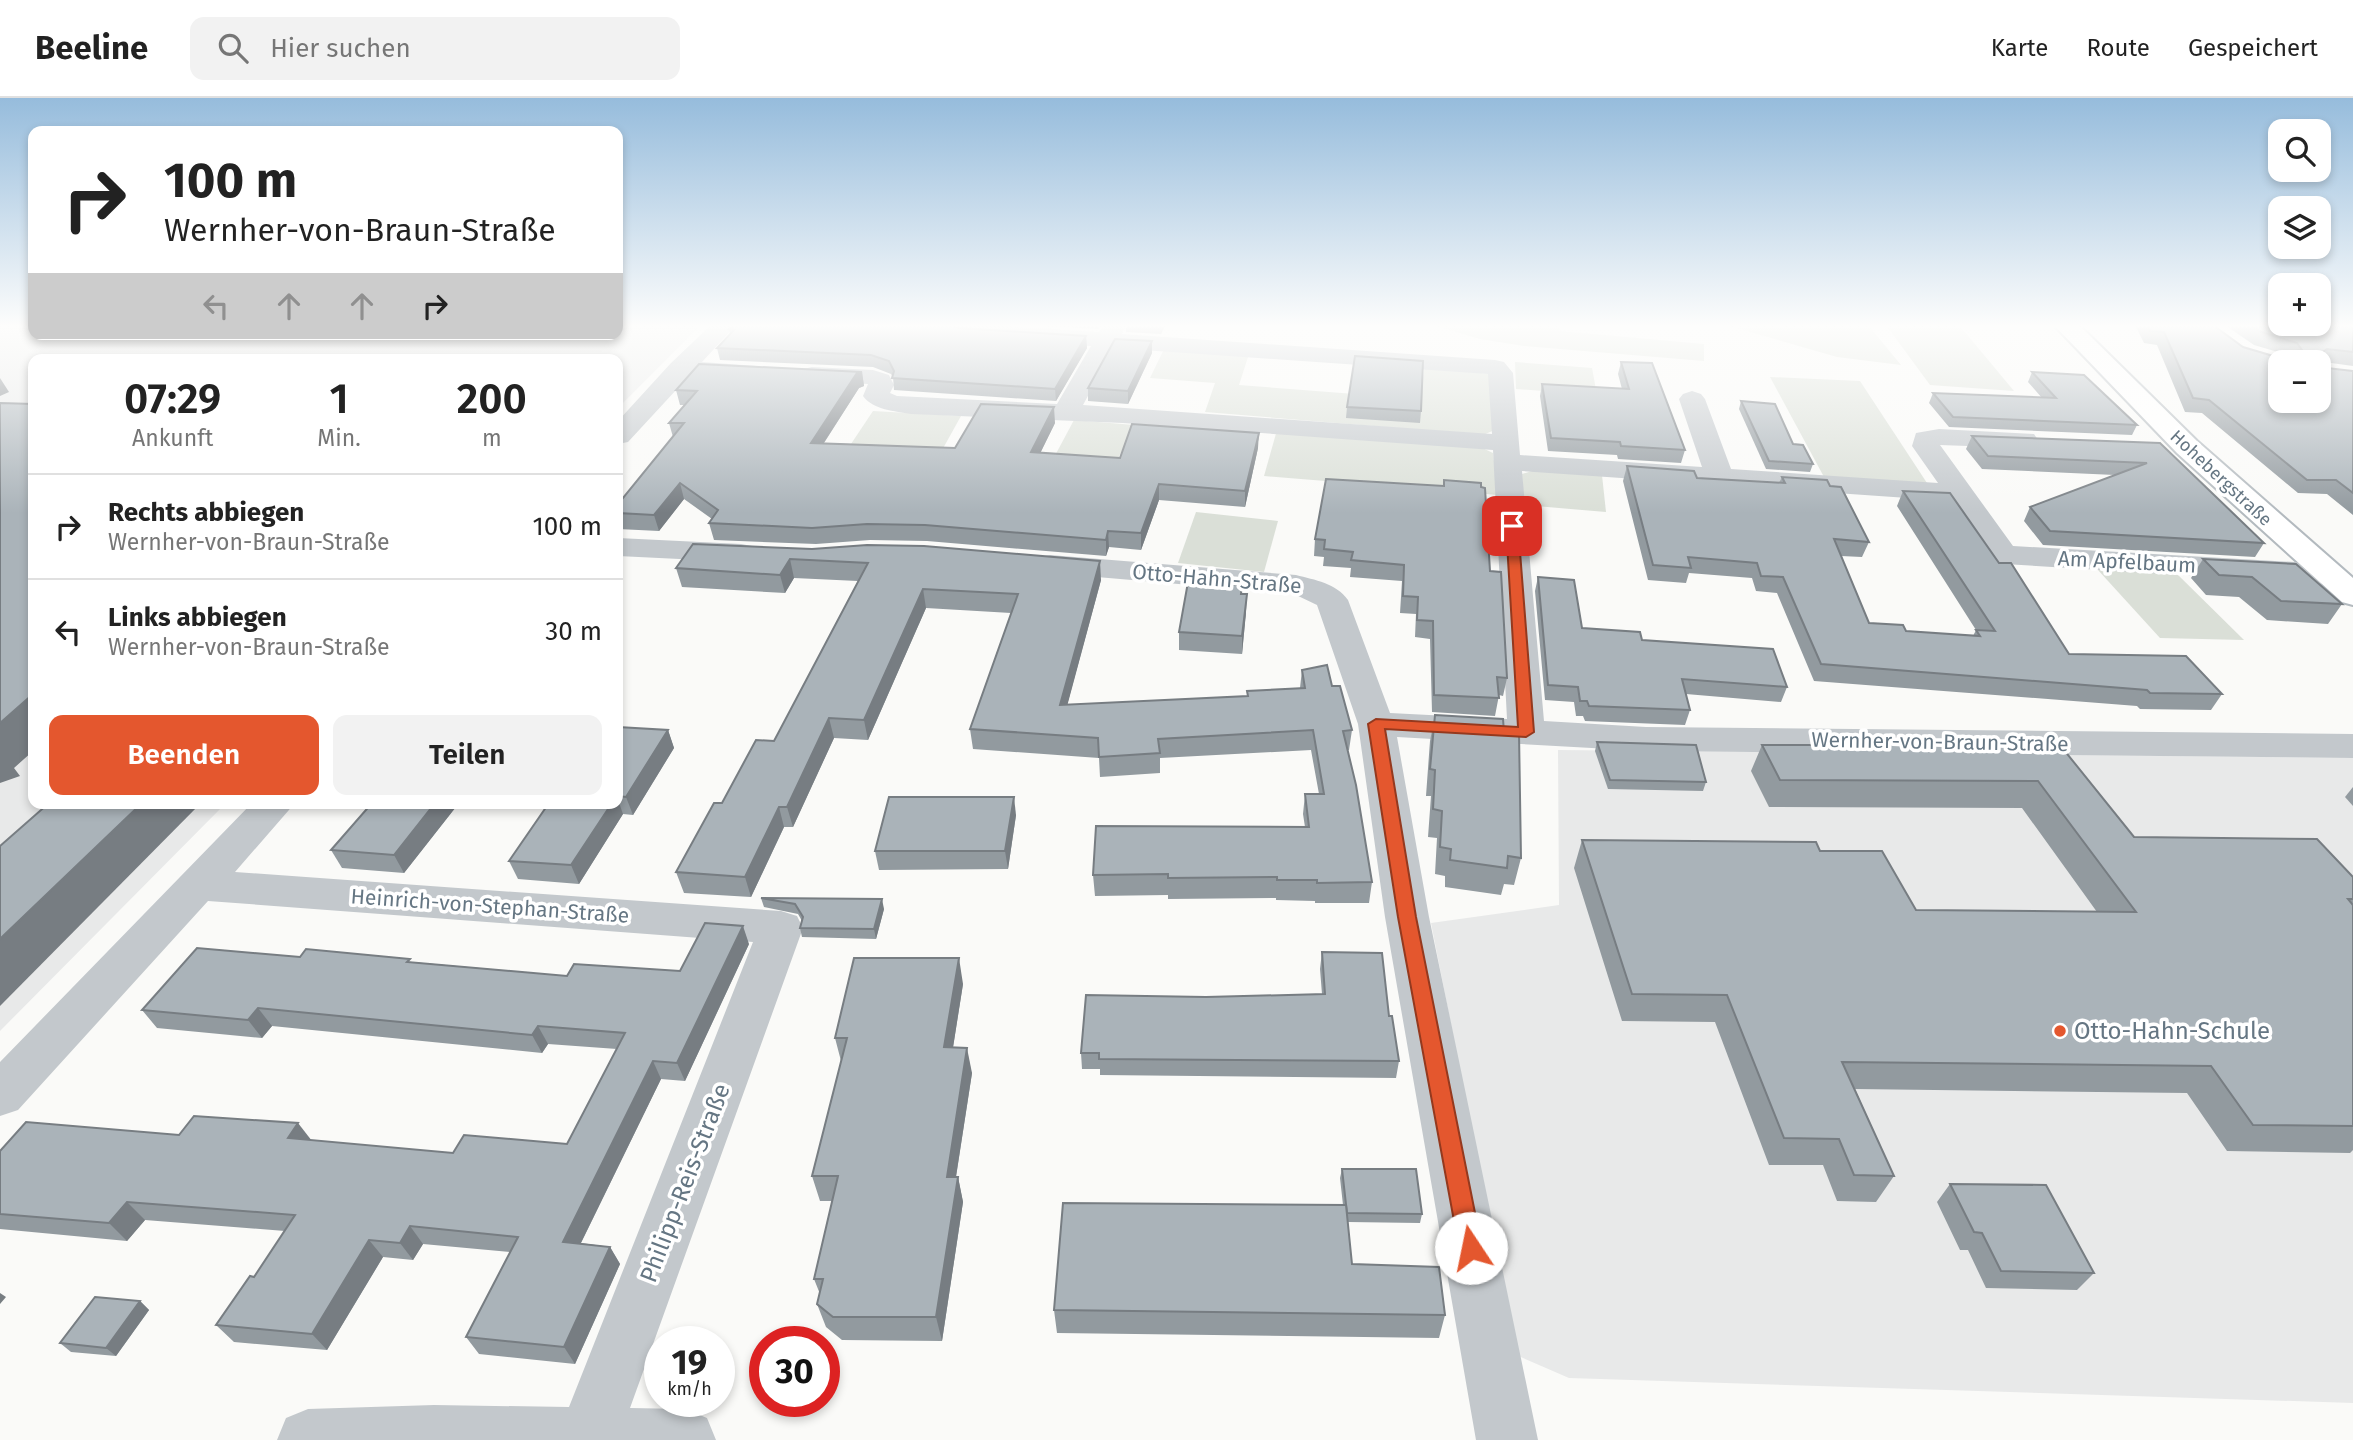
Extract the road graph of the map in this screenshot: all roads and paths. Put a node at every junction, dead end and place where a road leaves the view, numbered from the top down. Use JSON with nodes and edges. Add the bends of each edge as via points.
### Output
{"nodes":[{"id":1,"x":662,"y":388,"type":"edge"},
{"id":2,"x":880,"y":388,"type":"edge"},
{"id":3,"x":1080,"y":388,"type":"edge"},
{"id":4,"x":1502,"y":388,"type":"edge"},
{"id":5,"x":2128,"y":388,"type":"edge"},
{"id":6,"x":1692,"y":399,"type":"dead end"},
{"id":7,"x":1066,"y":412,"type":"junction"},
{"id":8,"x":623,"y":431,"type":"edge"},
{"id":9,"x":2049,"y":441,"type":"edge"},
{"id":10,"x":2146,"y":445,"type":"edge"},
{"id":11,"x":2187,"y":447,"type":"junction"},
{"id":12,"x":1506,"y":452,"type":"junction"},
{"id":13,"x":1720,"y":477,"type":"junction"},
{"id":14,"x":1958,"y":493,"type":"junction"},
{"id":15,"x":623,"y":547,"type":"edge"},
{"id":16,"x":777,"y":555,"type":"edge"},
{"id":17,"x":1009,"y":560,"type":"edge"},
{"id":18,"x":2328,"y":574,"type":"junction"},
{"id":19,"x":2353,"y":595,"type":"edge"},
{"id":20,"x":1376,"y":724,"type":"junction"},
{"id":21,"x":1526,"y":732,"type":"junction"},
{"id":22,"x":2353,"y":746,"type":"edge"},
{"id":23,"x":269,"y":809,"type":"edge"},
{"id":24,"x":198,"y":885,"type":"junction"},
{"id":25,"x":781,"y":928,"type":"joint"},
{"id":26,"x":0,"y":1095,"type":"edge"},
{"id":27,"x":588,"y":1438,"type":"junction"},
{"id":28,"x":309,"y":1440,"type":"edge"},
{"id":29,"x":685,"y":1440,"type":"edge"},
{"id":30,"x":1507,"y":1440,"type":"edge"}],
"edges":[{"from":1,"to":8,"type":"street"},
{"from":2,"to":7,"type":"street","via":[[876,396],[891,403]]},
{"from":3,"to":7,"type":"street"},
{"from":4,"to":12,"type":"street"},
{"from":5,"to":11,"type":"street","name":"Hohebergstraße"},
{"from":6,"to":13,"type":"street"},
{"from":7,"to":12,"type":"street"},
{"from":9,"to":14,"type":"street","name":"Am Apfelbaum","via":[[1926,439],[1926,446]]},
{"from":10,"to":11,"type":"street"},
{"from":11,"to":18,"type":"street","name":"Hohebergstraße"},
{"from":12,"to":13,"type":"street"},
{"from":12,"to":21,"type":"street"},
{"from":13,"to":14,"type":"street"},
{"from":14,"to":18,"type":"street","name":"Am Apfelbaum","via":[[2004,555]]},
{"from":15,"to":16,"type":"street"},
{"from":17,"to":20,"type":"street","name":"Otto-Hahn-Straße","via":[[1318,590],[1332,600]]},
{"from":18,"to":19,"type":"street","name":"Hohebergstraße"},
{"from":20,"to":21,"type":"street","name":"Wernher-von-Braun-Straße"},
{"from":20,"to":30,"type":"street","name":"Otto-Hahn-Straße","via":[[1407,917]]},
{"from":21,"to":22,"type":"street","name":"Wernher-von-Braun-Straße","via":[[1646,738]]},
{"from":23,"to":24,"type":"street"},
{"from":24,"to":25,"type":"street","name":"Heinrich-von-Stephan-Straße"},
{"from":24,"to":26,"type":"street"},
{"from":25,"to":27,"type":"street","name":"Philipp-Reis-Straße"},
{"from":27,"to":28,"type":"street"},
{"from":27,"to":29,"type":"street"}]}
